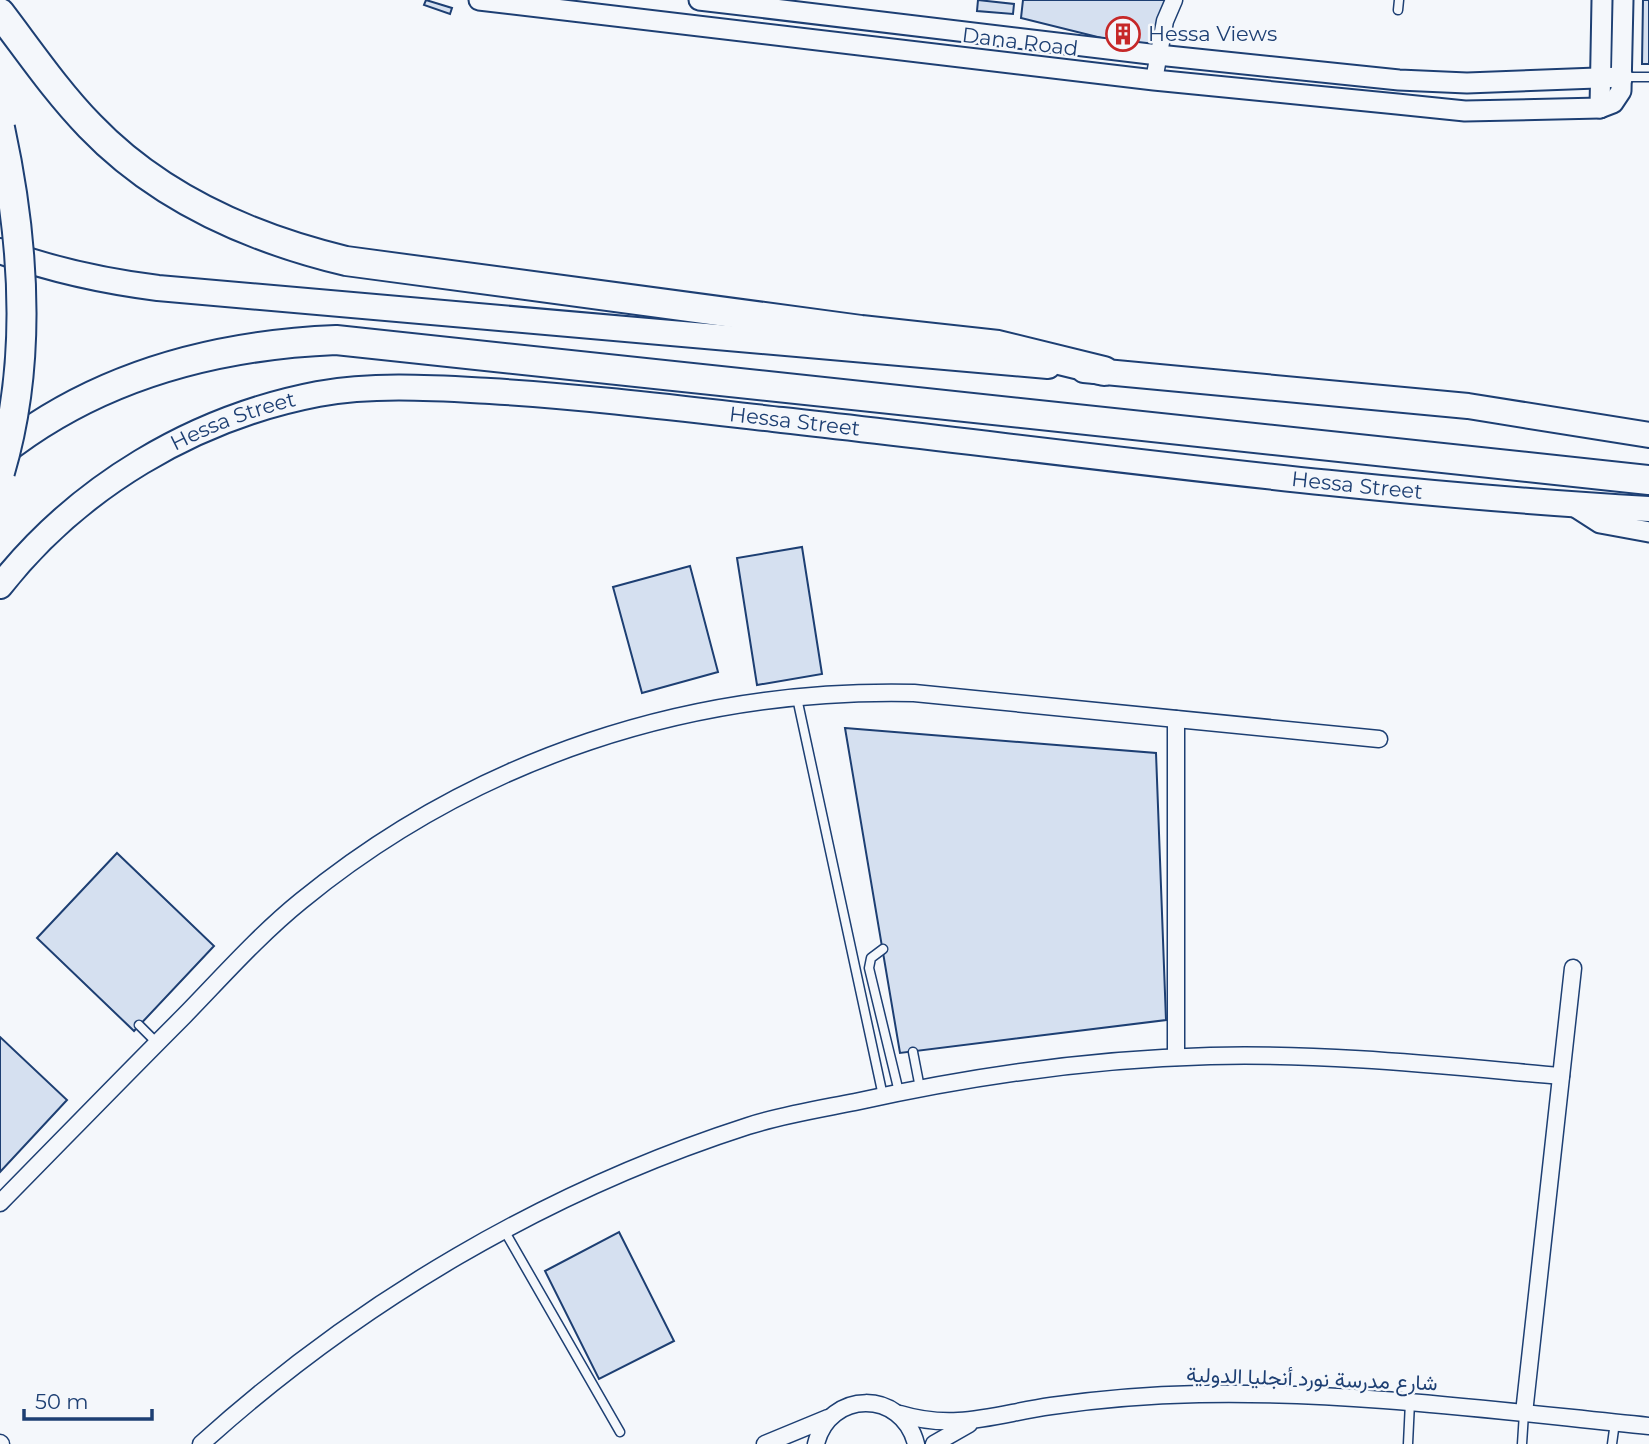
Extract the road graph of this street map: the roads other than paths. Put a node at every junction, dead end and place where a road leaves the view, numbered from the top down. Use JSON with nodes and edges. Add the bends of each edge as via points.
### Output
{"nodes":[{"id":1,"x":479,"y":0,"type":"edge"},
{"id":2,"x":699,"y":0,"type":"edge"},
{"id":3,"x":1174,"y":0,"type":"edge"},
{"id":4,"x":1399,"y":0,"type":"edge"},
{"id":5,"x":1602,"y":0,"type":"edge"},
{"id":6,"x":1623,"y":0,"type":"edge"},
{"id":7,"x":1398,"y":10,"type":"dead end"},
{"id":8,"x":0,"y":13,"type":"edge"},
{"id":9,"x":1158,"y":55,"type":"junction"},
{"id":10,"x":1623,"y":77,"type":"junction"},
{"id":11,"x":1649,"y":77,"type":"edge"},
{"id":12,"x":1601,"y":78,"type":"junction"},
{"id":13,"x":1154,"y":80,"type":"junction"},
{"id":14,"x":1600,"y":108,"type":"junction"},
{"id":15,"x":0,"y":128,"type":"edge"},
{"id":16,"x":0,"y":251,"type":"edge"},
{"id":17,"x":1104,"y":371,"type":"junction"},
{"id":18,"x":1649,"y":435,"type":"edge"},
{"id":19,"x":0,"y":453,"type":"edge"},
{"id":20,"x":0,"y":472,"type":"edge"},
{"id":21,"x":1649,"y":480,"type":"edge"},
{"id":22,"x":1572,"y":505,"type":"junction"},
{"id":23,"x":1649,"y":509,"type":"edge"},
{"id":24,"x":1649,"y":532,"type":"edge"},
{"id":25,"x":0,"y":586,"type":"edge"},
{"id":26,"x":796,"y":696,"type":"junction"},
{"id":27,"x":1176,"y":719,"type":"junction"},
{"id":28,"x":1379,"y":739,"type":"dead end"},
{"id":29,"x":883,"y":950,"type":"dead end"},
{"id":30,"x":1573,"y":968,"type":"dead end"},
{"id":31,"x":139,"y":1025,"type":"dead end"},
{"id":32,"x":898,"y":1039,"type":"dead end"},
{"id":33,"x":157,"y":1043,"type":"junction"},
{"id":34,"x":888,"y":1048,"type":"junction"},
{"id":35,"x":913,"y":1052,"type":"dead end"},
{"id":36,"x":1175,"y":1057,"type":"junction"},
{"id":37,"x":1561,"y":1076,"type":"junction"},
{"id":38,"x":920,"y":1088,"type":"junction"},
{"id":39,"x":899,"y":1092,"type":"junction"},
{"id":40,"x":883,"y":1096,"type":"junction"},
{"id":41,"x":3,"y":1195,"type":"edge"},
{"id":42,"x":504,"y":1230,"type":"junction"},
{"id":43,"x":1410,"y":1401,"type":"junction"},
{"id":44,"x":1524,"y":1413,"type":"junction"},
{"id":45,"x":900,"y":1414,"type":"junction"},
{"id":46,"x":828,"y":1418,"type":"junction"},
{"id":47,"x":974,"y":1422,"type":"junction"},
{"id":48,"x":1615,"y":1422,"type":"junction"},
{"id":49,"x":1649,"y":1426,"type":"edge"},
{"id":50,"x":620,"y":1432,"type":"dead end"},
{"id":51,"x":201,"y":1444,"type":"edge"},
{"id":52,"x":765,"y":1444,"type":"edge"},
{"id":53,"x":816,"y":1444,"type":"edge"},
{"id":54,"x":916,"y":1444,"type":"edge"},
{"id":55,"x":934,"y":1444,"type":"edge"},
{"id":56,"x":1408,"y":1444,"type":"edge"},
{"id":57,"x":1522,"y":1444,"type":"edge"},
{"id":58,"x":1612,"y":1444,"type":"edge"}],
"edges":[{"from":1,"to":13,"type":"street","name":"Dana Road"},
{"from":2,"to":9,"type":"street","name":"Dana Road"},
{"from":3,"to":9,"type":"street"},
{"from":4,"to":7,"type":"lane"},
{"from":5,"to":12,"type":"street"},
{"from":6,"to":10,"type":"street"},
{"from":8,"to":17,"type":"highway","via":[[65,99],[121,156],[227,222],[292,247],[346,261],[998,345]]},
{"from":9,"to":12,"type":"street","name":"Dana Road","via":[[1399,80],[1468,83]]},
{"from":9,"to":13,"type":"street"},
{"from":10,"to":11,"type":"lane","name":"Dana Road"},
{"from":10,"to":12,"type":"street","name":"Dana Road"},
{"from":10,"to":14,"type":"street","via":[[1618,98]]},
{"from":12,"to":14,"type":"street"},
{"from":13,"to":14,"type":"street","name":"Dana Road","via":[[1465,111]]},
{"from":15,"to":20,"type":"highway","bridge":true,"via":[[12,182],[22,295],[14,408]]},
{"from":16,"to":17,"type":"main road","via":[[88,278],[158,288]]},
{"from":17,"to":18,"type":"main road","via":[[1468,406]]},
{"from":19,"to":21,"type":"highway","via":[[68,408],[176,362],[282,342],[337,340]]},
{"from":22,"to":23,"type":"main road","name":"Hessa Street"},
{"from":22,"to":24,"type":"street","via":[[1600,523]]},
{"from":22,"to":25,"type":"main road","name":"Hessa Street","via":[[1346,484],[577,397],[429,388],[360,389],[278,404],[200,430],[104,487],[65,516]]},
{"from":26,"to":27,"type":"street","via":[[914,693]]},
{"from":26,"to":33,"type":"street","via":[[697,711],[610,733],[527,763],[446,802],[370,849],[299,902]]},
{"from":26,"to":40,"type":"lane"},
{"from":27,"to":28,"type":"street"},
{"from":27,"to":36,"type":"street"},
{"from":29,"to":34,"type":"lane","via":[[871,958],[869,968]]},
{"from":30,"to":37,"type":"street"},
{"from":31,"to":33,"type":"lane"},
{"from":32,"to":34,"type":"lane"},
{"from":33,"to":41,"type":"street"},
{"from":34,"to":39,"type":"lane"},
{"from":35,"to":38,"type":"lane"},
{"from":36,"to":37,"type":"street","via":[[1315,1057]]},
{"from":36,"to":38,"type":"street","via":[[1038,1069]]},
{"from":37,"to":44,"type":"street"},
{"from":38,"to":39,"type":"street"},
{"from":39,"to":40,"type":"street"},
{"from":40,"to":42,"type":"street","via":[[752,1124],[626,1171]]},
{"from":42,"to":50,"type":"lane"},
{"from":42,"to":51,"type":"street","via":[[343,1330]]},
{"from":43,"to":44,"type":"street","name":"شارع مدرسة نورد أنجليا الدولية"},
{"from":43,"to":47,"type":"street","name":"شارع مدرسة نورد أنجليا الدولية","via":[[1285,1394],[1169,1395],[1085,1401]]},
{"from":43,"to":56,"type":"lane"},
{"from":44,"to":48,"type":"street","name":"شارع مدرسة نورد أنجليا الدولية"},
{"from":44,"to":57,"type":"lane"},
{"from":45,"to":46,"type":"street","name":"شارع مدرسة نورد أنجليا الدولية","via":[[880,1404],[858,1402]]},
{"from":45,"to":47,"type":"street","name":"شارع مدرسة نورد أنجليا الدولية","via":[[937,1422]]},
{"from":45,"to":54,"type":"street"},
{"from":46,"to":52,"type":"street","name":"شارع مدرسة نورد أنجليا الدولية"},
{"from":46,"to":53,"type":"street"},
{"from":47,"to":55,"type":"street","name":"شارع مدرسة نورد أنجليا الدولية"},
{"from":48,"to":49,"type":"street","name":"شارع مدرسة نورد أنجليا الدولية"},
{"from":48,"to":58,"type":"lane"}]}
